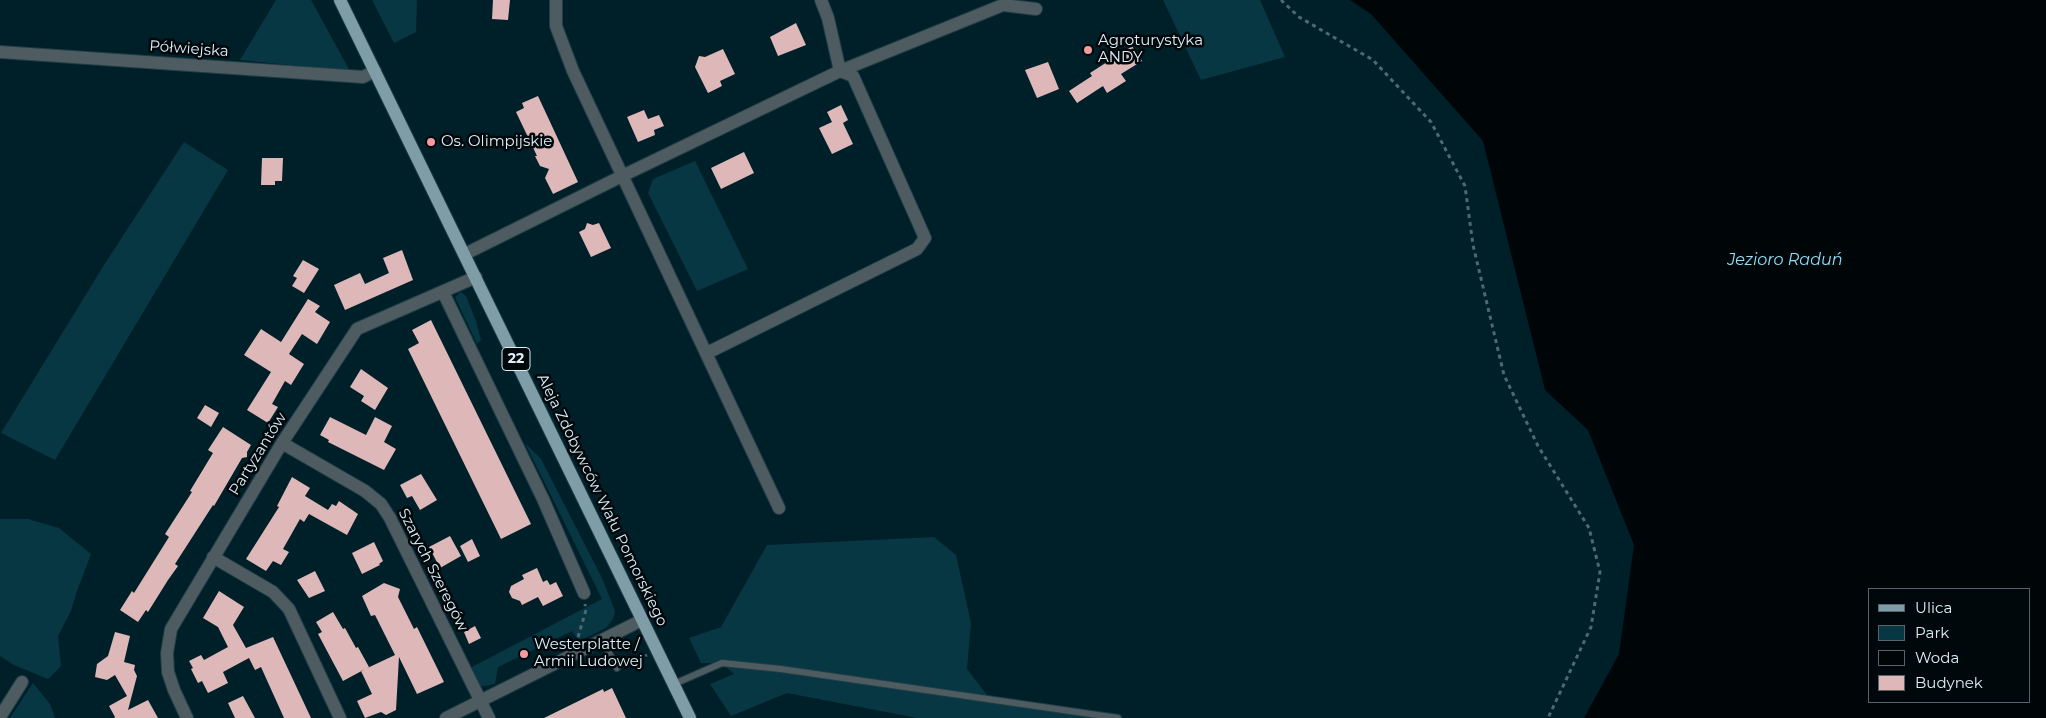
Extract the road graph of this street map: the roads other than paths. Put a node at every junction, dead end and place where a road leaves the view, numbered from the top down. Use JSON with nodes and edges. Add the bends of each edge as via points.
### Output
{"nodes":[{"id":1,"x":340,"y":0,"type":"edge"},
{"id":2,"x":556,"y":0,"type":"edge"},
{"id":3,"x":821,"y":0,"type":"edge"},
{"id":4,"x":1036,"y":9,"type":"dead end"},
{"id":5,"x":0,"y":52,"type":"edge"},
{"id":6,"x":375,"y":71,"type":"junction"},
{"id":7,"x":840,"y":71,"type":"junction"},
{"id":8,"x":622,"y":176,"type":"junction"},
{"id":9,"x":465,"y":254,"type":"junction"},
{"id":10,"x":476,"y":277,"type":"junction"},
{"id":11,"x":444,"y":292,"type":"junction"},
{"id":12,"x":707,"y":353,"type":"junction"},
{"id":13,"x":282,"y":443,"type":"junction"},
{"id":14,"x":779,"y":508,"type":"dead end"},
{"id":15,"x":213,"y":557,"type":"junction"},
{"id":16,"x":584,"y":594,"type":"road end"},
{"id":17,"x":642,"y":620,"type":"junction"},
{"id":18,"x":602,"y":640,"type":"junction"},
{"id":19,"x":617,"y":668,"type":"dead end"},
{"id":20,"x":22,"y":682,"type":"dead end"},
{"id":21,"x":674,"y":684,"type":"junction"},
{"id":22,"x":481,"y":702,"type":"junction"},
{"id":23,"x":0,"y":717,"type":"edge"},
{"id":24,"x":187,"y":718,"type":"edge"},
{"id":25,"x":340,"y":718,"type":"edge"},
{"id":26,"x":446,"y":718,"type":"edge"},
{"id":27,"x":489,"y":718,"type":"edge"},
{"id":28,"x":690,"y":718,"type":"edge"},
{"id":29,"x":1118,"y":718,"type":"edge"}],
"edges":[{"from":1,"to":6,"type":"main road","name":"Aleja Zdobywców Wału Pomorskiego","number":"22"},
{"from":2,"to":8,"type":"street","via":[[556,26],[573,71]]},
{"from":3,"to":7,"type":"street"},
{"from":4,"to":7,"type":"street","via":[[1003,5]]},
{"from":5,"to":6,"type":"street","name":"Półwiejska","via":[[363,77]]},
{"from":6,"to":9,"type":"main road","name":"Aleja Zdobywców Wału Pomorskiego","number":"22"},
{"from":7,"to":8,"type":"street"},
{"from":7,"to":12,"type":"street","via":[[853,76],[925,238],[917,249]]},
{"from":8,"to":9,"type":"street"},
{"from":8,"to":12,"type":"street"},
{"from":9,"to":10,"type":"main road","name":"Aleja Zdobywców Wału Pomorskiego","number":"22"},
{"from":10,"to":11,"type":"street","name":"Partyzantów"},
{"from":10,"to":17,"type":"main road","name":"Aleja Zdobywców Wału Pomorskiego","number":"22"},
{"from":11,"to":13,"type":"street","name":"Partyzantów","via":[[357,329]]},
{"from":11,"to":16,"type":"street","via":[[543,499]]},
{"from":12,"to":14,"type":"street"},
{"from":13,"to":15,"type":"street","name":"Partyzantów"},
{"from":13,"to":22,"type":"street","name":"Szarych Szeregów","via":[[365,491],[381,504]]},
{"from":15,"to":24,"type":"street","name":"Partyzantów","via":[[171,629],[167,653],[168,672]]},
{"from":15,"to":25,"type":"street","via":[[273,592],[289,609]]},
{"from":17,"to":18,"type":"street"},
{"from":17,"to":21,"type":"main road","name":"Aleja Zdobywców Wału Pomorskiego","number":"22"},
{"from":18,"to":19,"type":"lane"},
{"from":18,"to":22,"type":"street"},
{"from":20,"to":23,"type":"street"},
{"from":21,"to":28,"type":"main road","name":"Aleja Zdobywców Wału Pomorskiego","number":"22"},
{"from":21,"to":29,"type":"lane","via":[[722,663]]},
{"from":22,"to":26,"type":"street"},
{"from":22,"to":27,"type":"street","name":"Szarych Szeregów"}]}
